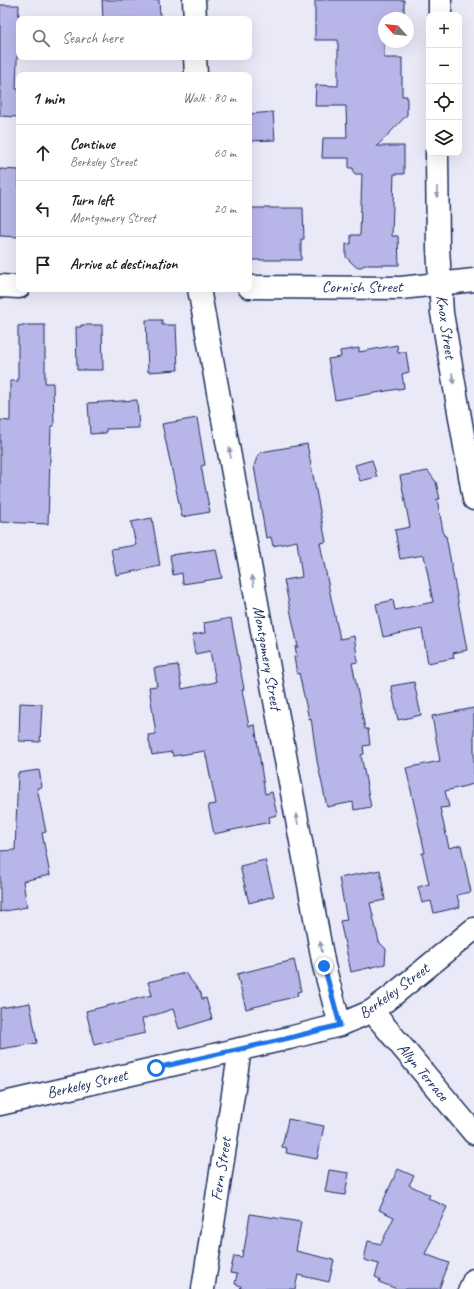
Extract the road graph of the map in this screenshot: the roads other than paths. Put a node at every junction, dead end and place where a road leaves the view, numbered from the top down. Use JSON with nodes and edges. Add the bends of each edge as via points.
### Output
{"nodes":[{"id":1,"x":194,"y":0,"type":"edge"},
{"id":2,"x":440,"y":0,"type":"edge"},
{"id":3,"x":440,"y":12,"type":"edge"},
{"id":4,"x":195,"y":16,"type":"edge"},
{"id":5,"x":195,"y":60,"type":"edge"},
{"id":6,"x":196,"y":72,"type":"edge"},
{"id":7,"x":437,"y":156,"type":"edge"},
{"id":8,"x":474,"y":280,"type":"edge"},
{"id":9,"x":440,"y":284,"type":"junction"},
{"id":10,"x":0,"y":286,"type":"edge"},
{"id":11,"x":16,"y":286,"type":"edge"},
{"id":12,"x":252,"y":287,"type":"edge"},
{"id":13,"x":200,"y":292,"type":"edge"},
{"id":14,"x":474,"y":499,"type":"edge"},
{"id":15,"x":474,"y":929,"type":"edge"},
{"id":16,"x":372,"y":1011,"type":"junction"},
{"id":17,"x":340,"y":1025,"type":"junction"},
{"id":18,"x":240,"y":1050,"type":"junction"},
{"id":19,"x":0,"y":1104,"type":"edge"},
{"id":20,"x":474,"y":1133,"type":"edge"},
{"id":21,"x":474,"y":1280,"type":"edge"},
{"id":22,"x":203,"y":1289,"type":"edge"},
{"id":23,"x":470,"y":1289,"type":"edge"}],
"edges":[{"from":1,"to":4,"type":"street"},
{"from":2,"to":3,"type":"street"},
{"from":5,"to":6,"type":"street"},
{"from":7,"to":9,"type":"street","name":"Knox Street","one_way":true},
{"from":8,"to":9,"type":"street","name":"Cornish Street"},
{"from":9,"to":12,"type":"street","name":"Cornish Street","via":[[401,288]]},
{"from":9,"to":14,"type":"street","name":"Knox Street","one_way":true,"via":[[442,313]]},
{"from":10,"to":11,"type":"street"},
{"from":17,"to":13,"type":"street","name":"Montgomery Street","one_way":true,"via":[[324,966]]},
{"from":15,"to":16,"type":"street","name":"Berkeley Street"},
{"from":16,"to":17,"type":"street","name":"Berkeley Street"},
{"from":16,"to":20,"type":"street","name":"Allyn Terrace"},
{"from":17,"to":18,"type":"street","name":"Berkeley Street"},
{"from":18,"to":19,"type":"street","name":"Berkeley Street"},
{"from":18,"to":22,"type":"street","name":"Fern Street"},
{"from":21,"to":23,"type":"street"}]}
